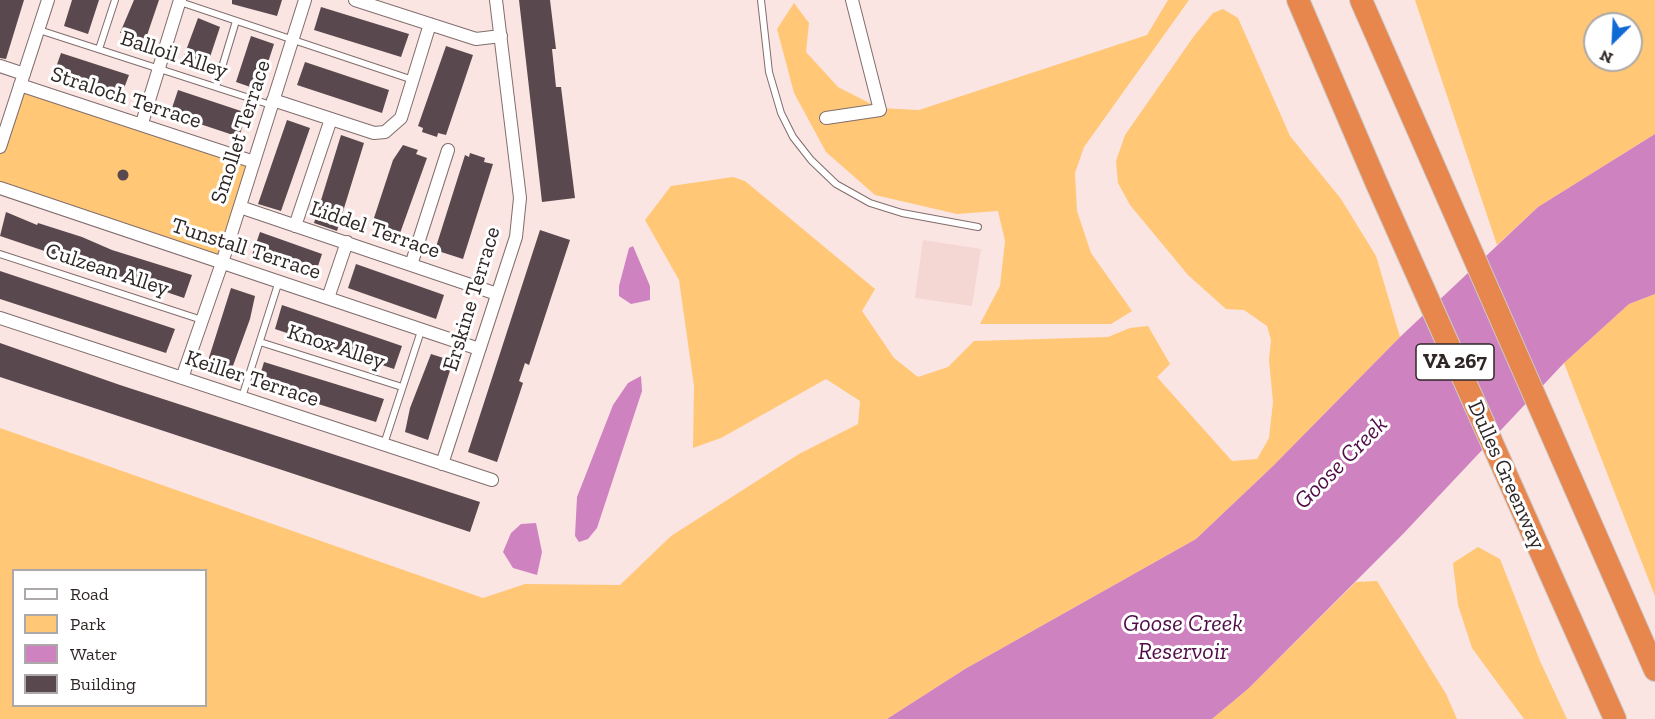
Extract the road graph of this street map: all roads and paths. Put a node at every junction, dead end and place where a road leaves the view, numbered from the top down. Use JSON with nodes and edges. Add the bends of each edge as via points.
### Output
{"nodes":[{"id":1,"x":48,"y":0,"type":"edge"},
{"id":2,"x":114,"y":0,"type":"edge"},
{"id":3,"x":304,"y":0,"type":"edge"},
{"id":4,"x":355,"y":0,"type":"edge"},
{"id":5,"x":496,"y":0,"type":"edge"},
{"id":6,"x":760,"y":0,"type":"edge"},
{"id":7,"x":852,"y":0,"type":"edge"},
{"id":8,"x":1298,"y":0,"type":"edge"},
{"id":9,"x":1361,"y":0,"type":"edge"},
{"id":10,"x":180,"y":1,"type":"edge"},
{"id":11,"x":236,"y":21,"type":"junction"},
{"id":12,"x":430,"y":24,"type":"junction"},
{"id":13,"x":39,"y":30,"type":"junction"},
{"id":14,"x":501,"y":36,"type":"junction"},
{"id":15,"x":293,"y":40,"type":"junction"},
{"id":16,"x":99,"y":49,"type":"junction"},
{"id":17,"x":0,"y":66,"type":"edge"},
{"id":18,"x":159,"y":69,"type":"junction"},
{"id":19,"x":22,"y":79,"type":"junction"},
{"id":20,"x":413,"y":80,"type":"junction"},
{"id":21,"x":216,"y":87,"type":"junction"},
{"id":22,"x":272,"y":103,"type":"junction"},
{"id":23,"x":826,"y":118,"type":"dead end"},
{"id":24,"x":331,"y":119,"type":"junction"},
{"id":25,"x":142,"y":123,"type":"junction"},
{"id":26,"x":0,"y":147,"type":"edge"},
{"id":27,"x":448,"y":150,"type":"dead end"},
{"id":28,"x":254,"y":162,"type":"junction"},
{"id":29,"x":0,"y":189,"type":"edge"},
{"id":30,"x":240,"y":207,"type":"junction"},
{"id":31,"x":296,"y":226,"type":"junction"},
{"id":32,"x":978,"y":227,"type":"dead end"},
{"id":33,"x":347,"y":242,"type":"junction"},
{"id":34,"x":0,"y":254,"type":"edge"},
{"id":35,"x":222,"y":263,"type":"junction"},
{"id":36,"x":411,"y":265,"type":"junction"},
{"id":37,"x":279,"y":281,"type":"junction"},
{"id":38,"x":497,"y":294,"type":"junction"},
{"id":39,"x":328,"y":298,"type":"junction"},
{"id":40,"x":0,"y":318,"type":"edge"},
{"id":41,"x":202,"y":320,"type":"junction"},
{"id":42,"x":421,"y":331,"type":"junction"},
{"id":43,"x":260,"y":342,"type":"junction"},
{"id":44,"x":479,"y":349,"type":"junction"},
{"id":45,"x":182,"y":378,"type":"junction"},
{"id":46,"x":402,"y":387,"type":"junction"},
{"id":47,"x":242,"y":398,"type":"junction"},
{"id":48,"x":384,"y":444,"type":"junction"},
{"id":49,"x":442,"y":464,"type":"junction"},
{"id":50,"x":492,"y":480,"type":"dead end"},
{"id":51,"x":1655,"y":670,"type":"edge"},
{"id":52,"x":1615,"y":719,"type":"edge"}],
"edges":[{"from":1,"to":13,"type":"street"},
{"from":2,"to":16,"type":"lane","name":"Balloil Alley"},
{"from":3,"to":15,"type":"street","name":"Smollet Terrace"},
{"from":4,"to":12,"type":"street"},
{"from":5,"to":14,"type":"street","name":"Erskine Terrace"},
{"from":6,"to":32,"type":"lane","via":[[770,72],[781,113],[811,160],[836,184],[870,203]]},
{"from":7,"to":23,"type":"street","via":[[880,110]]},
{"from":8,"to":52,"type":"highway","name":"Dulles Greenway","number":"VA 267"},
{"from":9,"to":51,"type":"highway","number":"VA 267"},
{"from":10,"to":11,"type":"lane"},
{"from":10,"to":18,"type":"street"},
{"from":11,"to":15,"type":"lane"},
{"from":11,"to":21,"type":"lane"},
{"from":12,"to":14,"type":"street","via":[[476,39]]},
{"from":12,"to":20,"type":"street"},
{"from":13,"to":16,"type":"lane","name":"Balloil Alley"},
{"from":13,"to":19,"type":"street"},
{"from":14,"to":38,"type":"street","name":"Erskine Terrace","via":[[520,198],[516,237]]},
{"from":15,"to":20,"type":"lane"},
{"from":15,"to":22,"type":"street","name":"Smollet Terrace"},
{"from":16,"to":18,"type":"lane","name":"Balloil Alley"},
{"from":17,"to":19,"type":"street","name":"Straloch Terrace"},
{"from":18,"to":21,"type":"lane","name":"Balloil Alley"},
{"from":18,"to":25,"type":"street"},
{"from":19,"to":25,"type":"street","name":"Straloch Terrace"},
{"from":19,"to":26,"type":"street"},
{"from":20,"to":24,"type":"street","via":[[401,118],[385,132],[374,133]]},
{"from":21,"to":22,"type":"lane","name":"Balloil Alley"},
{"from":22,"to":24,"type":"street"},
{"from":22,"to":28,"type":"street","name":"Smollet Terrace"},
{"from":24,"to":31,"type":"street"},
{"from":25,"to":28,"type":"street","name":"Straloch Terrace"},
{"from":27,"to":36,"type":"street"},
{"from":28,"to":30,"type":"street","name":"Smollet Terrace"},
{"from":29,"to":35,"type":"street","name":"Tunstall Terrace"},
{"from":30,"to":31,"type":"street","name":"Liddel Terrace"},
{"from":30,"to":35,"type":"street","name":"Smollet Terrace"},
{"from":31,"to":33,"type":"street","name":"Liddel Terrace"},
{"from":33,"to":36,"type":"street","name":"Liddel Terrace"},
{"from":33,"to":39,"type":"street"},
{"from":34,"to":41,"type":"lane","name":"Culzean Alley"},
{"from":35,"to":37,"type":"street","name":"Tunstall Terrace"},
{"from":35,"to":41,"type":"street","name":"Smollet Terrace"},
{"from":36,"to":38,"type":"street","name":"Liddel Terrace"},
{"from":37,"to":39,"type":"street","name":"Tunstall Terrace"},
{"from":37,"to":43,"type":"lane","name":"Knox Alley"},
{"from":38,"to":44,"type":"street","name":"Erskine Terrace"},
{"from":39,"to":42,"type":"street","name":"Tunstall Terrace"},
{"from":40,"to":45,"type":"street","name":"Keiller Terrace"},
{"from":41,"to":45,"type":"street","name":"Smollet Terrace"},
{"from":42,"to":44,"type":"street","name":"Tunstall Terrace"},
{"from":42,"to":46,"type":"lane","name":"Knox Alley"},
{"from":43,"to":46,"type":"lane","name":"Knox Alley"},
{"from":43,"to":47,"type":"lane","name":"Knox Alley"},
{"from":44,"to":49,"type":"street","name":"Erskine Terrace"},
{"from":45,"to":47,"type":"street","name":"Keiller Terrace"},
{"from":46,"to":48,"type":"lane","name":"Knox Alley"},
{"from":47,"to":48,"type":"street","name":"Keiller Terrace"},
{"from":48,"to":49,"type":"street","name":"Keiller Terrace"},
{"from":49,"to":50,"type":"street","name":"Keiller Terrace"}]}
